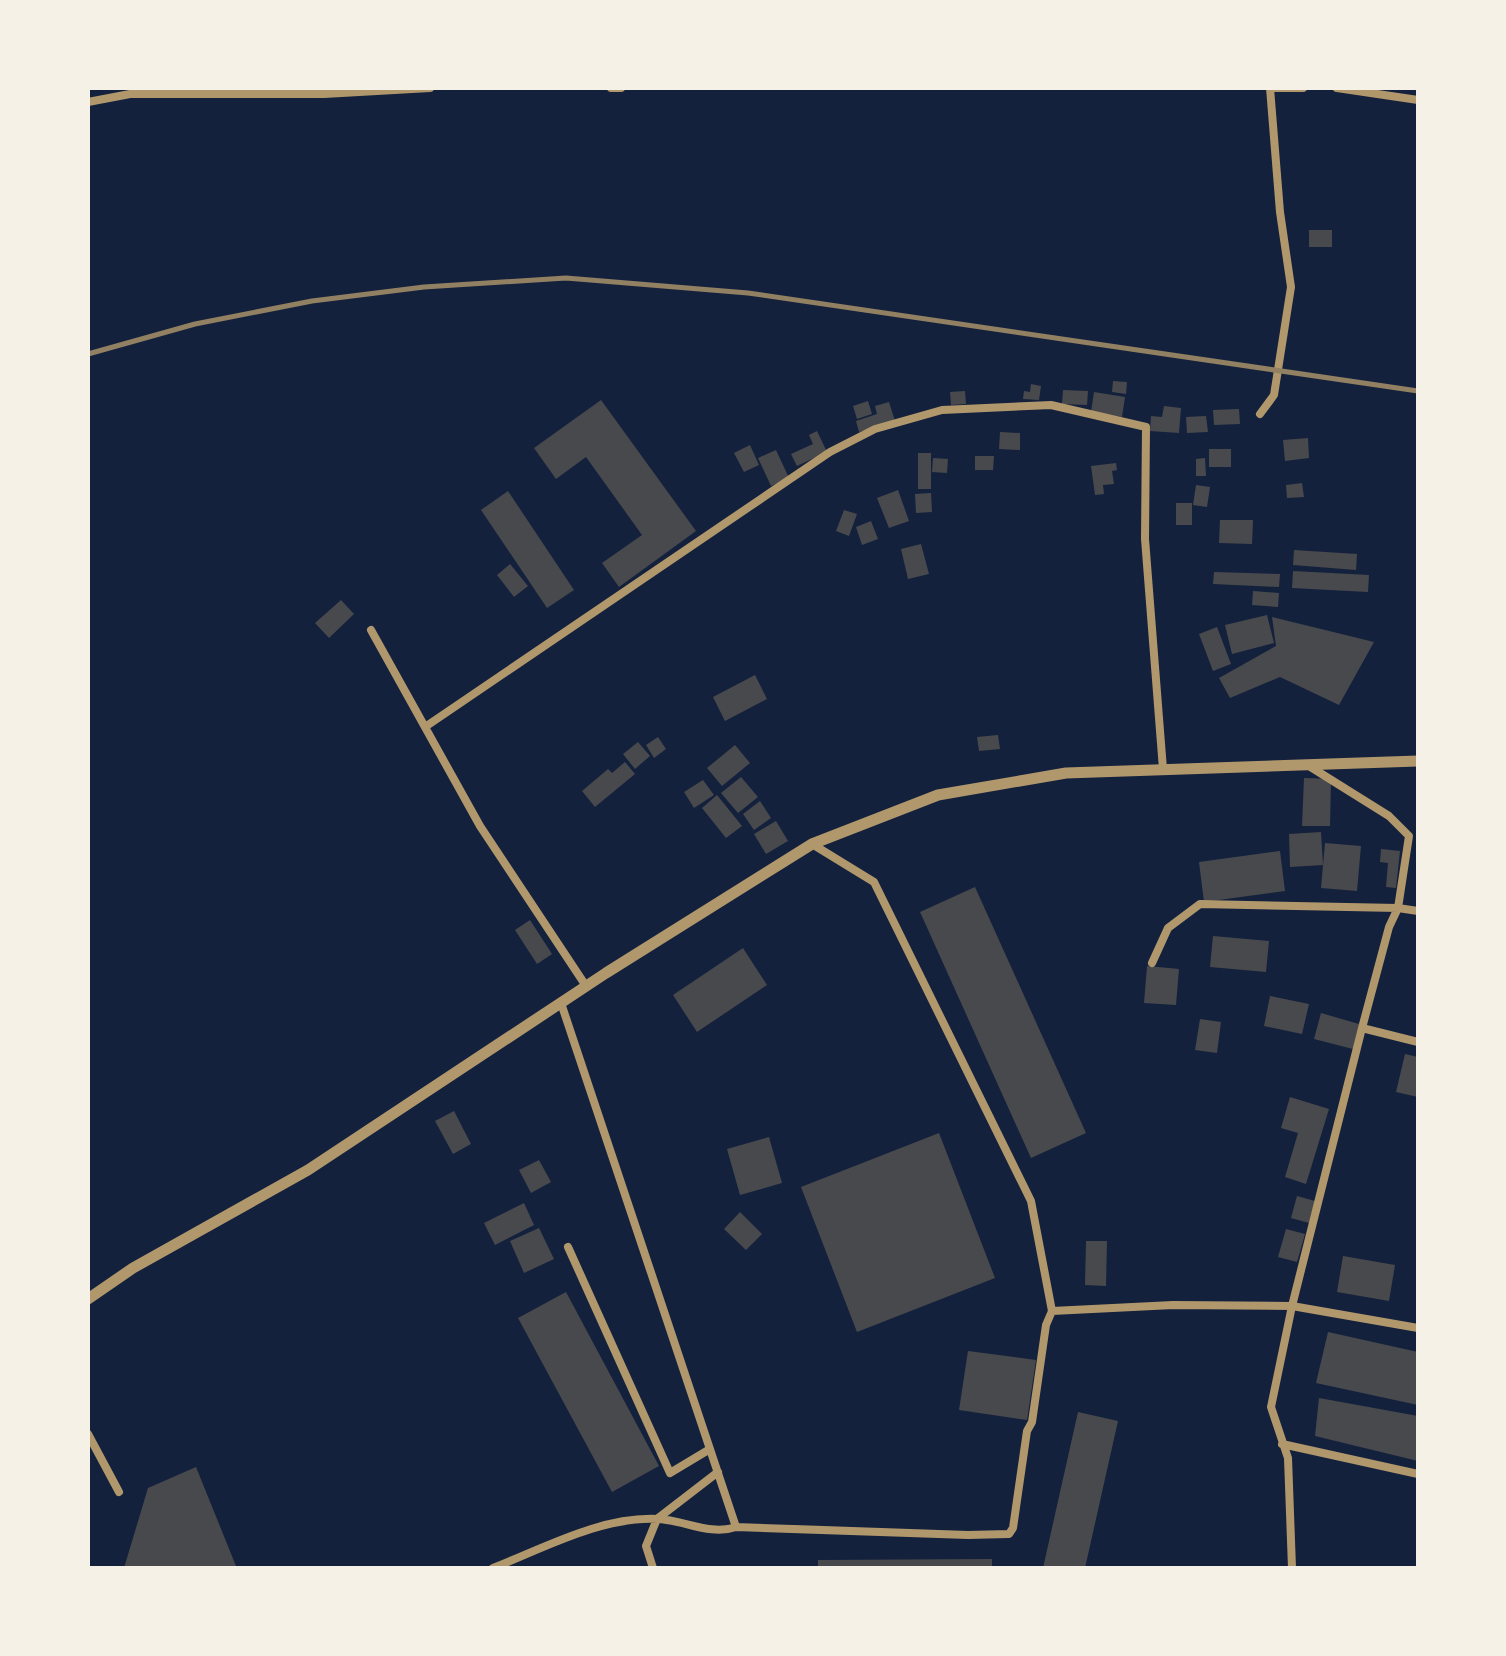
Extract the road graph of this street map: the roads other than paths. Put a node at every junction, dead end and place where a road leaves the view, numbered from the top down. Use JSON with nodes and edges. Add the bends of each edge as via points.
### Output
{"nodes":[{"id":1,"x":430,"y":88,"type":"edge"},
{"id":2,"x":611,"y":88,"type":"edge"},
{"id":3,"x":621,"y":88,"type":"edge"},
{"id":4,"x":1272,"y":88,"type":"edge"},
{"id":5,"x":1292,"y":88,"type":"edge"},
{"id":6,"x":1303,"y":88,"type":"edge"},
{"id":7,"x":1337,"y":88,"type":"edge"},
{"id":8,"x":302,"y":91,"type":"edge"},
{"id":9,"x":166,"y":92,"type":"edge"},
{"id":10,"x":1418,"y":100,"type":"edge"},
{"id":11,"x":88,"y":102,"type":"edge"},
{"id":12,"x":1260,"y":414,"type":"dead end"},
{"id":13,"x":371,"y":630,"type":"dead end"},
{"id":14,"x":425,"y":727,"type":"junction"},
{"id":15,"x":1418,"y":761,"type":"edge"},
{"id":16,"x":1307,"y":765,"type":"junction"},
{"id":17,"x":1163,"y":769,"type":"junction"},
{"id":18,"x":812,"y":844,"type":"junction"},
{"id":19,"x":1398,"y":908,"type":"junction"},
{"id":20,"x":1418,"y":911,"type":"edge"},
{"id":21,"x":1152,"y":963,"type":"dead end"},
{"id":22,"x":586,"y":986,"type":"junction"},
{"id":23,"x":561,"y":1003,"type":"junction"},
{"id":24,"x":1362,"y":1028,"type":"junction"},
{"id":25,"x":1418,"y":1042,"type":"edge"},
{"id":26,"x":568,"y":1247,"type":"dead end"},
{"id":27,"x":88,"y":1299,"type":"edge"},
{"id":28,"x":1292,"y":1306,"type":"junction"},
{"id":29,"x":1052,"y":1311,"type":"junction"},
{"id":30,"x":1418,"y":1328,"type":"edge"},
{"id":31,"x":88,"y":1434,"type":"edge"},
{"id":32,"x":1282,"y":1444,"type":"junction"},
{"id":33,"x":710,"y":1449,"type":"junction"},
{"id":34,"x":718,"y":1472,"type":"junction"},
{"id":35,"x":1418,"y":1474,"type":"edge"},
{"id":36,"x":119,"y":1492,"type":"dead end"},
{"id":37,"x":657,"y":1519,"type":"junction"},
{"id":38,"x":736,"y":1527,"type":"junction"},
{"id":39,"x":493,"y":1568,"type":"edge"},
{"id":40,"x":653,"y":1568,"type":"edge"},
{"id":41,"x":1292,"y":1568,"type":"edge"}],
"edges":[{"from":1,"to":8,"type":"street"},
{"from":2,"to":3,"type":"street"},
{"from":4,"to":5,"type":"street"},
{"from":4,"to":12,"type":"street","via":[[1291,287],[1274,395]]},
{"from":5,"to":6,"type":"street"},
{"from":7,"to":10,"type":"street"},
{"from":8,"to":9,"type":"street"},
{"from":9,"to":11,"type":"street"},
{"from":13,"to":14,"type":"street"},
{"from":14,"to":17,"type":"street","via":[[841,446],[875,429],[942,410],[1051,405],[1146,427],[1145,539]]},
{"from":14,"to":22,"type":"street","via":[[480,826]]},
{"from":15,"to":16,"type":"street"},
{"from":16,"to":17,"type":"street"},
{"from":16,"to":19,"type":"street","via":[[1389,816],[1409,836]]},
{"from":17,"to":18,"type":"street","via":[[1066,773],[938,795]]},
{"from":18,"to":22,"type":"street"},
{"from":18,"to":29,"type":"street","via":[[874,882],[1031,1201]]},
{"from":19,"to":20,"type":"street"},
{"from":19,"to":21,"type":"street","via":[[1200,904],[1168,928]]},
{"from":19,"to":24,"type":"street"},
{"from":22,"to":23,"type":"street"},
{"from":23,"to":27,"type":"street","via":[[308,1170]]},
{"from":23,"to":33,"type":"street"},
{"from":24,"to":25,"type":"street"},
{"from":24,"to":28,"type":"street"},
{"from":26,"to":33,"type":"street","via":[[670,1473]]},
{"from":28,"to":29,"type":"street"},
{"from":28,"to":30,"type":"street"},
{"from":28,"to":32,"type":"street","via":[[1271,1407]]},
{"from":29,"to":38,"type":"street","via":[[1009,1534]]},
{"from":31,"to":36,"type":"street"},
{"from":32,"to":35,"type":"street"},
{"from":32,"to":41,"type":"street","via":[[1288,1458]]},
{"from":33,"to":34,"type":"street"},
{"from":34,"to":37,"type":"street"},
{"from":34,"to":38,"type":"street"},
{"from":37,"to":38,"type":"street","via":[[723,1531]]},
{"from":37,"to":39,"type":"street","via":[[606,1525]]},
{"from":37,"to":40,"type":"street","via":[[646,1546]]}]}
